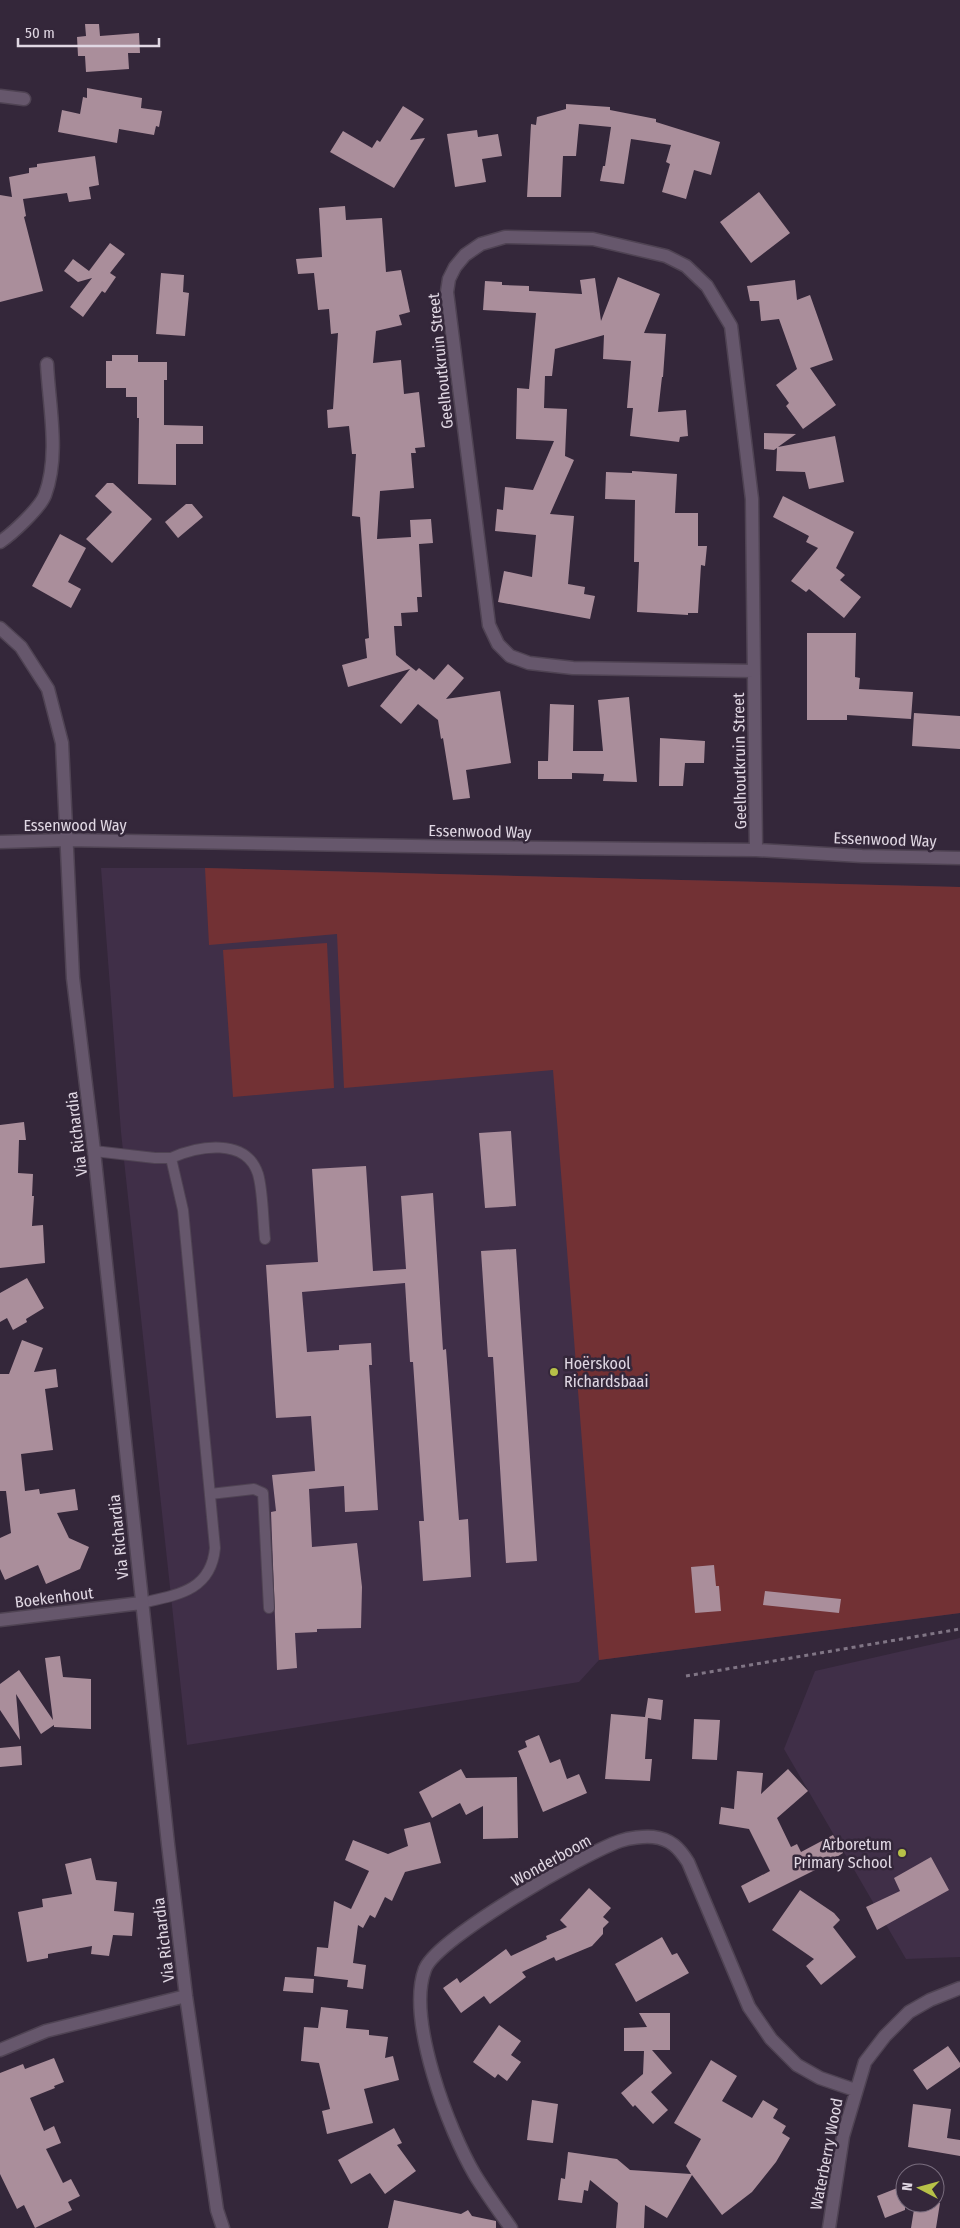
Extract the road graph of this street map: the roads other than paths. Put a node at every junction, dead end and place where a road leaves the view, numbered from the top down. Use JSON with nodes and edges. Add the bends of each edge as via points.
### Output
{"nodes":[{"id":1,"x":0,"y":96,"type":"edge"},
{"id":2,"x":24,"y":98,"type":"dead end"},
{"id":3,"x":46,"y":364,"type":"dead end"},
{"id":4,"x":0,"y":542,"type":"edge"},
{"id":5,"x":0,"y":628,"type":"edge"},
{"id":6,"x":754,"y":671,"type":"junction"},
{"id":7,"x":66,"y":840,"type":"junction"},
{"id":8,"x":0,"y":842,"type":"edge"},
{"id":9,"x":756,"y":850,"type":"junction"},
{"id":10,"x":960,"y":858,"type":"edge"},
{"id":11,"x":94,"y":1151,"type":"junction"},
{"id":12,"x":171,"y":1158,"type":"junction"},
{"id":13,"x":265,"y":1239,"type":"dead end"},
{"id":14,"x":210,"y":1494,"type":"junction"},
{"id":15,"x":141,"y":1603,"type":"junction"},
{"id":16,"x":269,"y":1608,"type":"dead end"},
{"id":17,"x":0,"y":1620,"type":"edge"},
{"id":18,"x":960,"y":1988,"type":"edge"},
{"id":19,"x":186,"y":1996,"type":"junction"},
{"id":20,"x":0,"y":2050,"type":"edge"},
{"id":21,"x":855,"y":2090,"type":"junction"},
{"id":22,"x":223,"y":2228,"type":"edge"},
{"id":23,"x":511,"y":2228,"type":"edge"},
{"id":24,"x":829,"y":2228,"type":"edge"}],
"edges":[{"from":1,"to":2,"type":"street"},
{"from":3,"to":4,"type":"street","via":[[53,460],[45,497],[15,531]]},
{"from":5,"to":7,"type":"street","name":"Via Richardia","via":[[21,647],[48,688],[62,743]]},
{"from":6,"to":6,"type":"street","name":"Geelhoutkruin Street","via":[[752,499],[731,326],[707,286],[686,266],[666,256],[593,239],[505,237],[481,244],[455,267],[447,292],[488,625],[498,644],[510,656],[529,663],[573,668]]},
{"from":6,"to":9,"type":"street","name":"Geelhoutkruin Street"},
{"from":7,"to":8,"type":"street","name":"Essenwood Way"},
{"from":7,"to":9,"type":"street","name":"Essenwood Way"},
{"from":7,"to":11,"type":"street","name":"Via Richardia","via":[[73,978]]},
{"from":9,"to":10,"type":"street","name":"Essenwood Way"},
{"from":11,"to":12,"type":"lane"},
{"from":11,"to":15,"type":"street","name":"Via Richardia"},
{"from":12,"to":13,"type":"lane","via":[[210,1146],[245,1156],[258,1175]]},
{"from":12,"to":14,"type":"lane","via":[[183,1210]]},
{"from":14,"to":15,"type":"lane","via":[[215,1548],[210,1572],[197,1585],[170,1597]]},
{"from":14,"to":16,"type":"lane","via":[[254,1489],[263,1493]]},
{"from":15,"to":17,"type":"street","name":"Boekenhout"},
{"from":15,"to":19,"type":"street","name":"Via Richardia"},
{"from":18,"to":21,"type":"street","name":"Waterberry Wood","via":[[909,2012],[865,2062]]},
{"from":19,"to":20,"type":"street","via":[[46,2031]]},
{"from":19,"to":22,"type":"street","name":"Via Richardia","via":[[217,2210]]},
{"from":21,"to":23,"type":"street","name":"Wonderboom","via":[[820,2078],[797,2065],[771,2039],[749,2007],[688,1862],[673,1842],[652,1837],[621,1841],[548,1876],[442,1949],[426,1968],[422,2014],[426,2047],[435,2078],[454,2133],[475,2175]]},
{"from":21,"to":24,"type":"street","name":"Waterberry Wood","via":[[843,2136]]}]}
